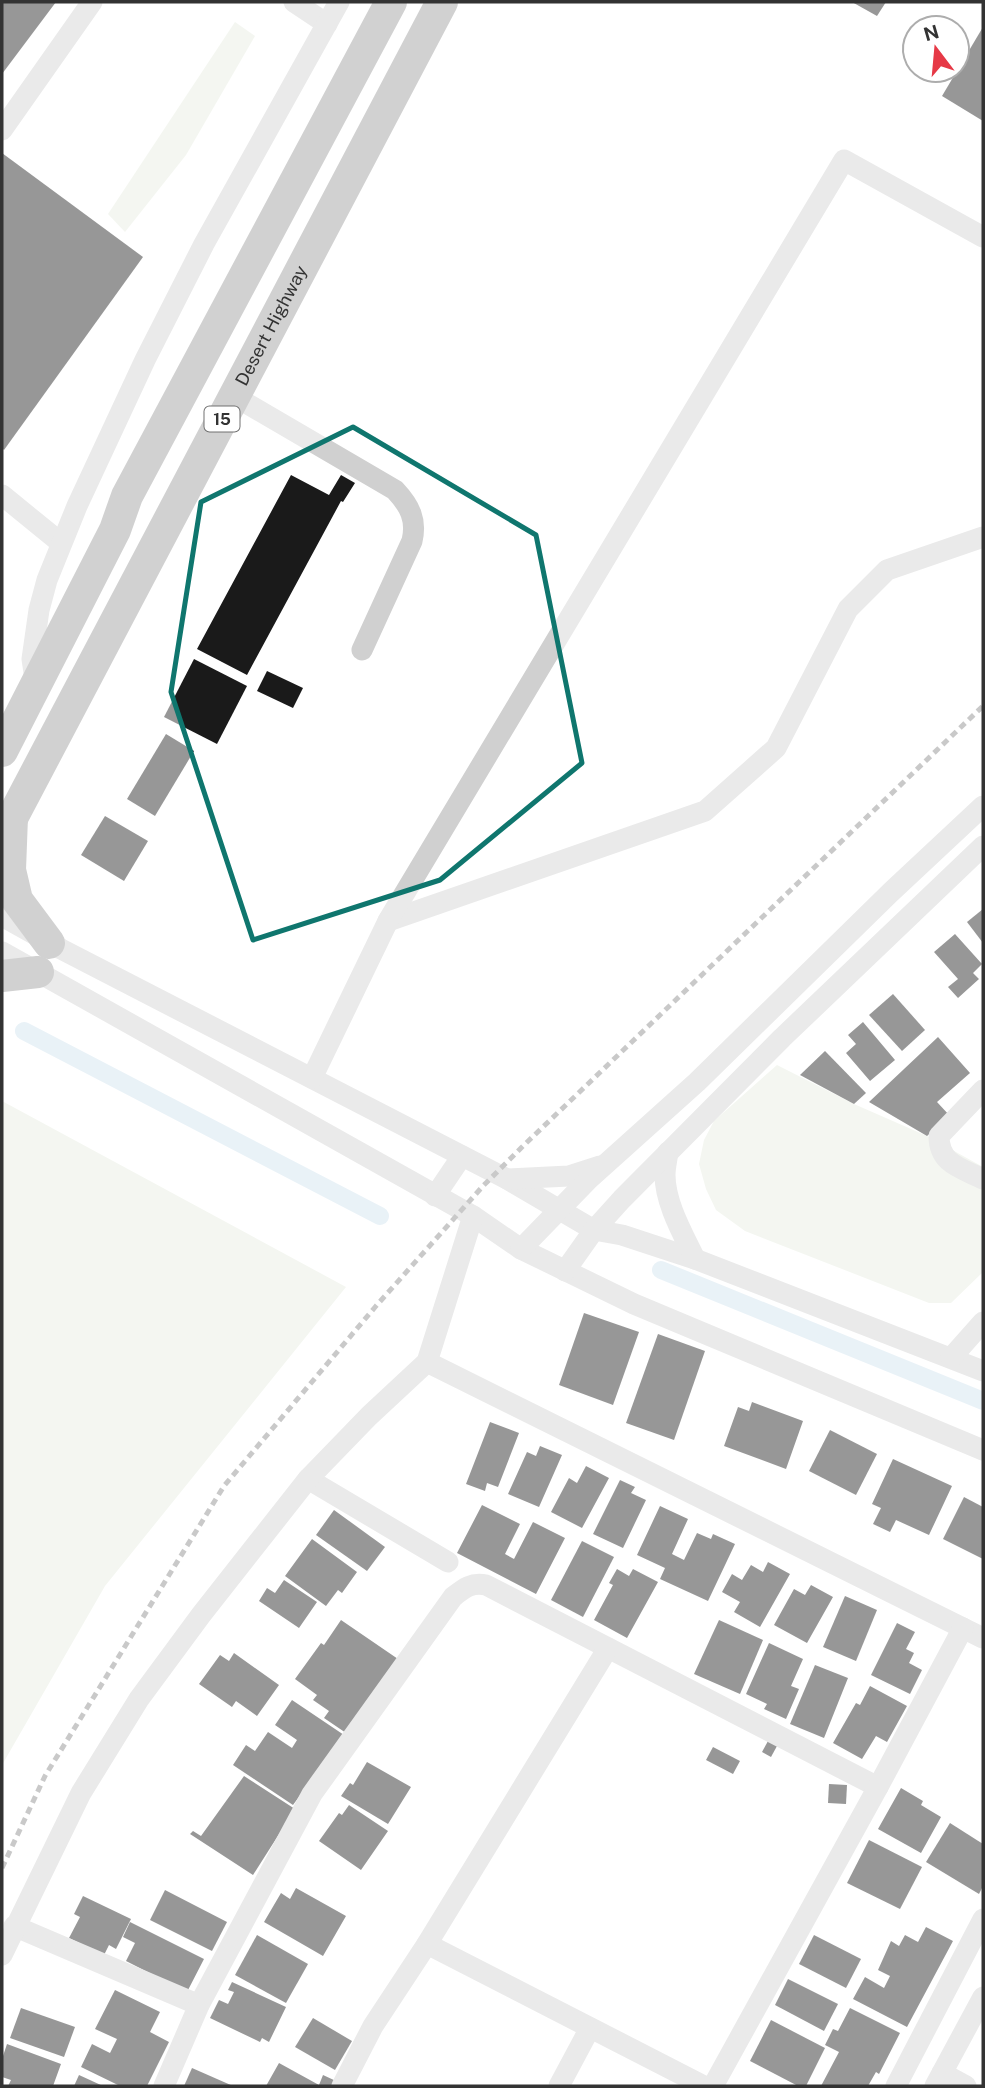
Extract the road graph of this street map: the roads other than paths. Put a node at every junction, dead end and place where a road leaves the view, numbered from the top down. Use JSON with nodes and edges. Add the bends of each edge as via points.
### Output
{"nodes":[{"id":1,"x":92,"y":2,"type":"edge"},
{"id":2,"x":294,"y":2,"type":"edge"},
{"id":3,"x":340,"y":2,"type":"edge"},
{"id":4,"x":391,"y":2,"type":"edge"},
{"id":5,"x":442,"y":2,"type":"edge"},
{"id":6,"x":327,"y":24,"type":"junction"},
{"id":7,"x":2,"y":130,"type":"edge"},
{"id":8,"x":983,"y":237,"type":"edge"},
{"id":9,"x":234,"y":396,"type":"junction"},
{"id":10,"x":2,"y":495,"type":"edge"},
{"id":11,"x":983,"y":537,"type":"edge"},
{"id":12,"x":61,"y":543,"type":"junction"},
{"id":13,"x":362,"y":650,"type":"dead end"},
{"id":14,"x":36,"y":685,"type":"junction"},
{"id":15,"x":2,"y":751,"type":"edge"},
{"id":16,"x":983,"y":806,"type":"edge"},
{"id":17,"x":7,"y":827,"type":"edge"},
{"id":18,"x":983,"y":846,"type":"edge"},
{"id":19,"x":2,"y":916,"type":"edge"},
{"id":20,"x":388,"y":922,"type":"junction"},
{"id":21,"x":49,"y":943,"type":"junction"},
{"id":22,"x":2,"y":952,"type":"edge"},
{"id":23,"x":38,"y":972,"type":"junction"},
{"id":24,"x":2,"y":976,"type":"edge"},
{"id":25,"x":312,"y":1078,"type":"junction"},
{"id":26,"x":983,"y":1090,"type":"edge"},
{"id":27,"x":668,"y":1152,"type":"junction"},
{"id":28,"x":462,"y":1156,"type":"junction"},
{"id":29,"x":609,"y":1163,"type":"junction"},
{"id":30,"x":507,"y":1179,"type":"junction"},
{"id":31,"x":983,"y":1180,"type":"edge"},
{"id":32,"x":435,"y":1196,"type":"junction"},
{"id":33,"x":560,"y":1210,"type":"junction"},
{"id":34,"x":473,"y":1216,"type":"junction"},
{"id":35,"x":594,"y":1230,"type":"junction"},
{"id":36,"x":521,"y":1249,"type":"junction"},
{"id":37,"x":695,"y":1259,"type":"junction"},
{"id":38,"x":565,"y":1271,"type":"junction"},
{"id":39,"x":983,"y":1322,"type":"edge"},
{"id":40,"x":951,"y":1358,"type":"junction"},
{"id":41,"x":427,"y":1362,"type":"junction"},
{"id":42,"x":983,"y":1371,"type":"edge"},
{"id":43,"x":983,"y":1450,"type":"edge"},
{"id":44,"x":308,"y":1479,"type":"junction"},
{"id":45,"x":449,"y":1562,"type":"dead end"},
{"id":46,"x":963,"y":1628,"type":"junction"},
{"id":47,"x":983,"y":1638,"type":"edge"},
{"id":48,"x":608,"y":1648,"type":"junction"},
{"id":49,"x":878,"y":1787,"type":"junction"},
{"id":50,"x":983,"y":1919,"type":"edge"},
{"id":51,"x":14,"y":1926,"type":"junction"},
{"id":52,"x":427,"y":1944,"type":"junction"},
{"id":53,"x":2,"y":1955,"type":"edge"},
{"id":54,"x":983,"y":1997,"type":"edge"},
{"id":55,"x":199,"y":2005,"type":"junction"},
{"id":56,"x":590,"y":2028,"type":"junction"},
{"id":57,"x":938,"y":2080,"type":"edge"},
{"id":58,"x":164,"y":2086,"type":"edge"},
{"id":59,"x":342,"y":2086,"type":"edge"},
{"id":60,"x":559,"y":2086,"type":"edge"},
{"id":61,"x":704,"y":2086,"type":"edge"},
{"id":62,"x":713,"y":2086,"type":"edge"},
{"id":63,"x":896,"y":2086,"type":"edge"},
{"id":64,"x":966,"y":2086,"type":"edge"}],
"edges":[{"from":1,"to":7,"type":"street"},
{"from":2,"to":6,"type":"street"},
{"from":3,"to":6,"type":"street"},
{"from":4,"to":14,"type":"highway","via":[[127,496],[115,530]]},
{"from":5,"to":9,"type":"highway","name":"Desert Highway","number":"15"},
{"from":6,"to":12,"type":"street","via":[[204,244]]},
{"from":8,"to":20,"type":"street","via":[[844,160]]},
{"from":9,"to":13,"type":"street","via":[[395,490],[412,513],[412,541]]},
{"from":9,"to":17,"type":"highway","name":"Desert Highway","number":"15"},
{"from":10,"to":12,"type":"street"},
{"from":11,"to":20,"type":"street","via":[[887,570],[848,609],[776,748],[705,811]]},
{"from":12,"to":14,"type":"street","via":[[39,610],[32,659]]},
{"from":14,"to":15,"type":"highway"},
{"from":16,"to":29,"type":"street"},
{"from":17,"to":21,"type":"highway","via":[[17,900]]},
{"from":18,"to":27,"type":"street"},
{"from":19,"to":21,"type":"street"},
{"from":20,"to":25,"type":"street"},
{"from":21,"to":25,"type":"street"},
{"from":22,"to":23,"type":"street"},
{"from":23,"to":24,"type":"highway"},
{"from":23,"to":32,"type":"street"},
{"from":25,"to":28,"type":"street"},
{"from":26,"to":31,"type":"street","via":[[939,1136],[947,1160]]},
{"from":27,"to":35,"type":"street"},
{"from":27,"to":37,"type":"street","via":[[667,1191]]},
{"from":28,"to":30,"type":"street"},
{"from":28,"to":32,"type":"street"},
{"from":29,"to":30,"type":"street","via":[[569,1176]]},
{"from":29,"to":33,"type":"street"},
{"from":30,"to":33,"type":"street"},
{"from":32,"to":34,"type":"street"},
{"from":33,"to":35,"type":"street"},
{"from":33,"to":36,"type":"street"},
{"from":34,"to":36,"type":"street"},
{"from":34,"to":41,"type":"street"},
{"from":35,"to":37,"type":"street"},
{"from":35,"to":38,"type":"street"},
{"from":36,"to":38,"type":"street"},
{"from":37,"to":40,"type":"street"},
{"from":38,"to":43,"type":"street"},
{"from":39,"to":40,"type":"street"},
{"from":40,"to":42,"type":"street"},
{"from":41,"to":44,"type":"street"},
{"from":41,"to":46,"type":"street"},
{"from":44,"to":45,"type":"street"},
{"from":44,"to":51,"type":"street","via":[[139,1699],[81,1793]]},
{"from":46,"to":47,"type":"street"},
{"from":46,"to":49,"type":"street"},
{"from":48,"to":49,"type":"street"},
{"from":48,"to":52,"type":"street"},
{"from":48,"to":55,"type":"street","via":[[486,1585],[464,1587],[312,1794]]},
{"from":49,"to":62,"type":"street"},
{"from":50,"to":63,"type":"street"},
{"from":51,"to":53,"type":"street"},
{"from":51,"to":55,"type":"street"},
{"from":52,"to":56,"type":"street"},
{"from":52,"to":59,"type":"street","via":[[373,2026]]},
{"from":54,"to":57,"type":"street"},
{"from":55,"to":58,"type":"street"},
{"from":56,"to":60,"type":"street"},
{"from":56,"to":61,"type":"street"},
{"from":57,"to":64,"type":"street"}]}
